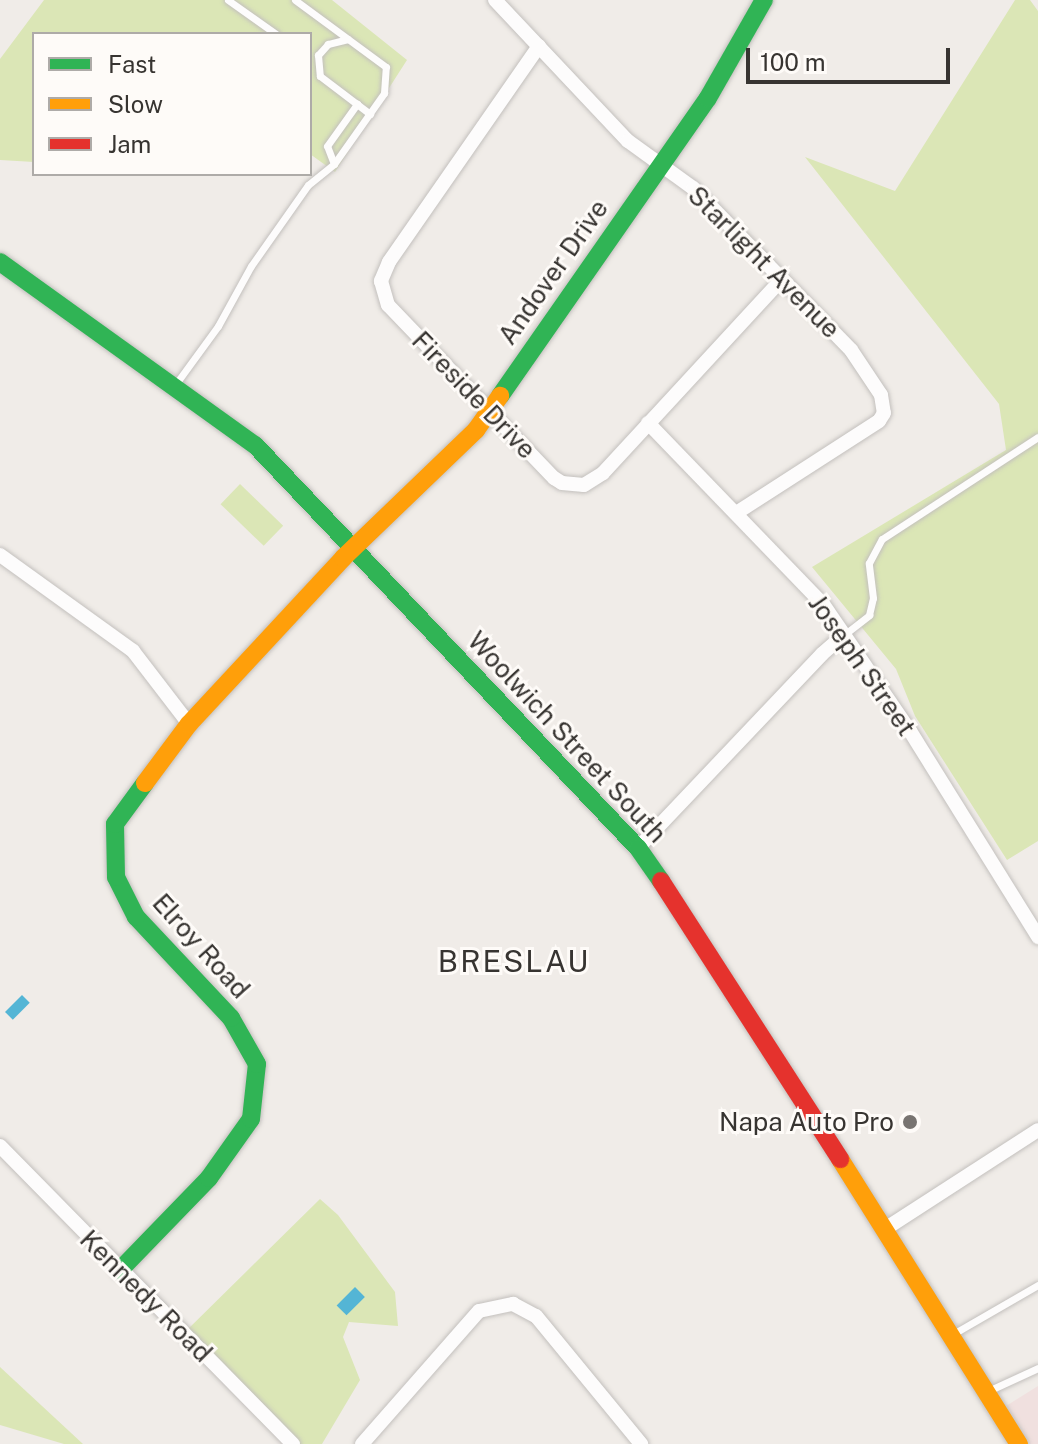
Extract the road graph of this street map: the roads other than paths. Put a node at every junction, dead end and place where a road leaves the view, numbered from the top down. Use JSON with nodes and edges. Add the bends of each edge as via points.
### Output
{"nodes":[{"id":1,"x":228,"y":0,"type":"edge"},
{"id":2,"x":295,"y":0,"type":"edge"},
{"id":3,"x":495,"y":0,"type":"edge"},
{"id":4,"x":764,"y":0,"type":"edge"},
{"id":5,"x":273,"y":32,"type":"edge"},
{"id":6,"x":348,"y":39,"type":"junction"},
{"id":7,"x":539,"y":46,"type":"junction"},
{"id":8,"x":314,"y":60,"type":"edge"},
{"id":9,"x":357,"y":104,"type":"junction"},
{"id":10,"x":370,"y":114,"type":"junction"},
{"id":11,"x":334,"y":164,"type":"junction"},
{"id":12,"x":661,"y":164,"type":"junction"},
{"id":13,"x":0,"y":262,"type":"edge"},
{"id":14,"x":782,"y":279,"type":"junction"},
{"id":15,"x":174,"y":386,"type":"junction"},
{"id":16,"x":488,"y":411,"type":"junction"},
{"id":17,"x":648,"y":423,"type":"junction"},
{"id":18,"x":1038,"y":437,"type":"edge"},
{"id":19,"x":736,"y":513,"type":"junction"},
{"id":20,"x":353,"y":549,"type":"junction"},
{"id":21,"x":0,"y":555,"type":"edge"},
{"id":22,"x":845,"y":634,"type":"junction"},
{"id":23,"x":189,"y":724,"type":"junction"},
{"id":24,"x":638,"y":848,"type":"junction"},
{"id":25,"x":1038,"y":937,"type":"edge"},
{"id":26,"x":1038,"y":1130,"type":"edge"},
{"id":27,"x":0,"y":1146,"type":"edge"},
{"id":28,"x":885,"y":1229,"type":"junction"},
{"id":29,"x":120,"y":1270,"type":"junction"},
{"id":30,"x":1038,"y":1285,"type":"edge"},
{"id":31,"x":951,"y":1335,"type":"junction"},
{"id":32,"x":1038,"y":1368,"type":"edge"},
{"id":33,"x":986,"y":1392,"type":"junction"},
{"id":34,"x":293,"y":1444,"type":"edge"},
{"id":35,"x":362,"y":1444,"type":"edge"},
{"id":36,"x":641,"y":1444,"type":"edge"},
{"id":37,"x":1019,"y":1444,"type":"edge"}],
"edges":[{"from":1,"to":5,"type":"lane"},
{"from":2,"to":6,"type":"lane"},
{"from":3,"to":7,"type":"street","name":"Starlight Avenue"},
{"from":4,"to":12,"type":"street","name":"Andover Drive","via":[[708,98]]},
{"from":6,"to":8,"type":"lane","via":[[328,44]]},
{"from":6,"to":10,"type":"lane","via":[[386,67],[384,93]]},
{"from":7,"to":12,"type":"street","name":"Starlight Avenue","via":[[628,141]]},
{"from":7,"to":16,"type":"street","name":"Fireside Drive","via":[[381,281],[388,305]]},
{"from":8,"to":9,"type":"lane","via":[[320,76]]},
{"from":9,"to":10,"type":"lane"},
{"from":9,"to":11,"type":"lane","via":[[327,146]]},
{"from":10,"to":11,"type":"lane"},
{"from":11,"to":15,"type":"lane","via":[[308,185]]},
{"from":12,"to":14,"type":"street","name":"Starlight Avenue","via":[[693,188]]},
{"from":12,"to":16,"type":"street","name":"Andover Drive"},
{"from":13,"to":15,"type":"street","name":"Woolwich Street South"},
{"from":14,"to":17,"type":"street","name":"Fireside Drive"},
{"from":14,"to":19,"type":"street","name":"Starlight Avenue","via":[[851,350],[881,395],[884,413],[870,428]]},
{"from":15,"to":20,"type":"street","name":"Woolwich Street South","via":[[255,445]]},
{"from":16,"to":17,"type":"street","name":"Fireside Drive","via":[[554,478],[574,486],[603,473]]},
{"from":16,"to":20,"type":"street","name":"Andover Drive","via":[[450,458]]},
{"from":17,"to":19,"type":"street","name":"Joseph Street"},
{"from":18,"to":22,"type":"lane","via":[[882,539],[869,563],[869,615]]},
{"from":19,"to":22,"type":"street","name":"Joseph Street"},
{"from":20,"to":23,"type":"street","name":"Elroy Road"},
{"from":20,"to":24,"type":"street","name":"Woolwich Street South"},
{"from":21,"to":23,"type":"street","via":[[133,651]]},
{"from":22,"to":24,"type":"street"},
{"from":22,"to":25,"type":"street","name":"Joseph Street"},
{"from":23,"to":29,"type":"street","name":"Elroy Road","via":[[115,824],[116,877],[136,917],[231,1018],[257,1064],[251,1119],[209,1178]]},
{"from":24,"to":28,"type":"street","name":"Woolwich Street South"},
{"from":26,"to":28,"type":"street"},
{"from":27,"to":29,"type":"street","name":"Kennedy Road"},
{"from":28,"to":31,"type":"street","name":"Woolwich Street South"},
{"from":29,"to":34,"type":"street","name":"Kennedy Road"},
{"from":30,"to":31,"type":"lane"},
{"from":31,"to":33,"type":"street","name":"Woolwich Street South"},
{"from":32,"to":33,"type":"lane"},
{"from":33,"to":37,"type":"street","name":"Woolwich Street South"},
{"from":35,"to":36,"type":"street","via":[[479,1311],[513,1304],[536,1316]]}]}
